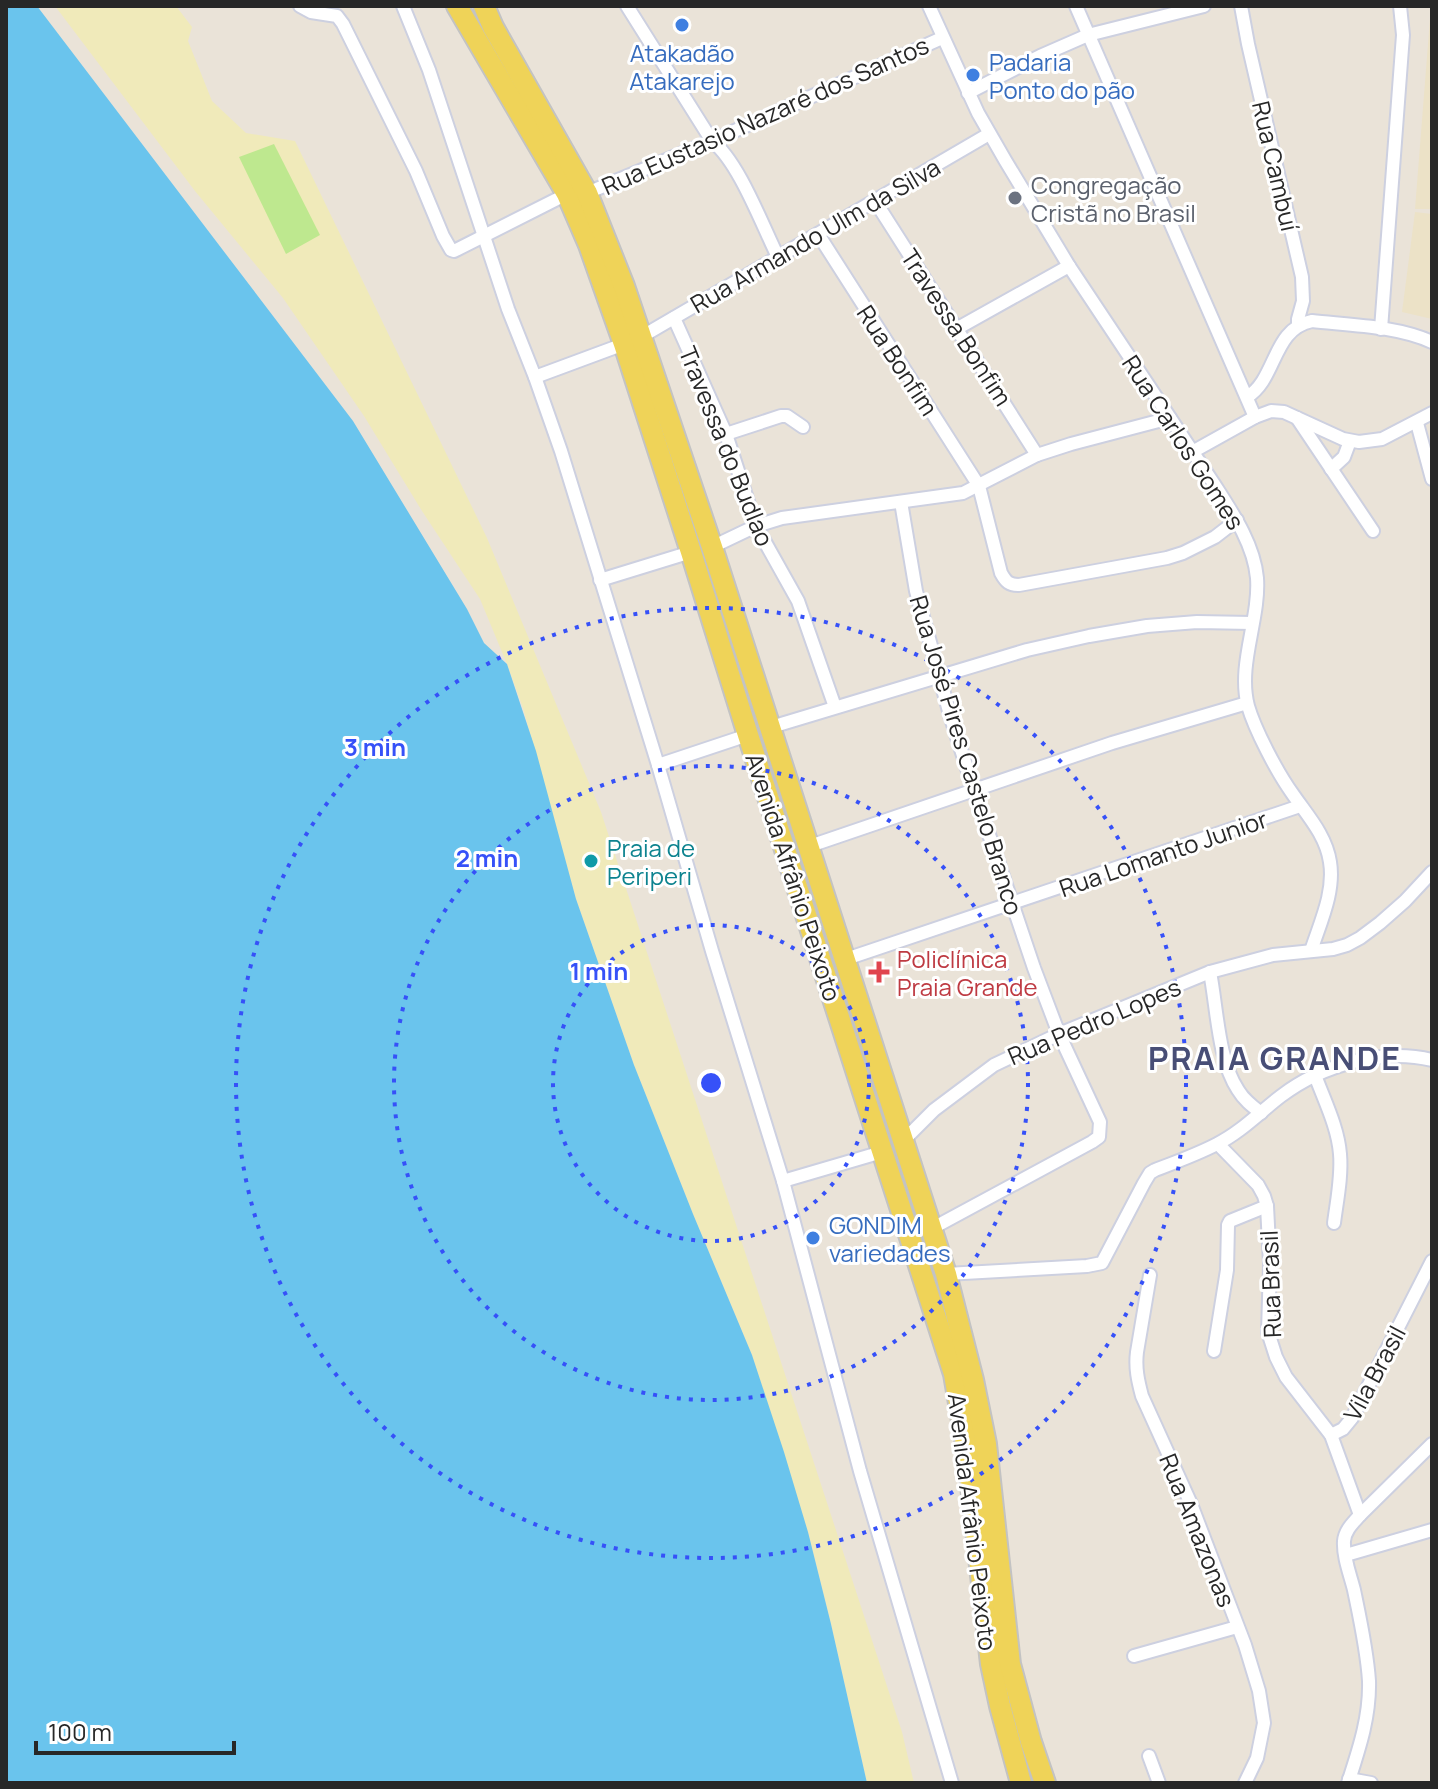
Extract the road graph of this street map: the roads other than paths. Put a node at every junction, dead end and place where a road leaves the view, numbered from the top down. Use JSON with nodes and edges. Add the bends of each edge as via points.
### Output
{"nodes":[{"id":1,"x":300,"y":6,"type":"edge"},
{"id":2,"x":403,"y":6,"type":"edge"},
{"id":3,"x":457,"y":6,"type":"edge"},
{"id":4,"x":484,"y":6,"type":"edge"},
{"id":5,"x":627,"y":6,"type":"edge"},
{"id":6,"x":929,"y":6,"type":"edge"},
{"id":7,"x":1076,"y":6,"type":"edge"},
{"id":8,"x":1204,"y":6,"type":"edge"},
{"id":9,"x":1241,"y":6,"type":"edge"},
{"id":10,"x":1400,"y":6,"type":"edge"},
{"id":11,"x":1178,"y":9,"type":"edge"},
{"id":12,"x":1088,"y":35,"type":"junction"},
{"id":13,"x":942,"y":38,"type":"junction"},
{"id":14,"x":968,"y":93,"type":"junction"},
{"id":15,"x":989,"y":134,"type":"junction"},
{"id":16,"x":712,"y":141,"type":"junction"},
{"id":17,"x":577,"y":193,"type":"junction"},
{"id":18,"x":875,"y":201,"type":"junction"},
{"id":19,"x":818,"y":234,"type":"junction"},
{"id":20,"x":483,"y":236,"type":"junction"},
{"id":21,"x":778,"y":257,"type":"junction"},
{"id":22,"x":1069,"y":266,"type":"junction"},
{"id":23,"x":674,"y":318,"type":"junction"},
{"id":24,"x":1298,"y":326,"type":"junction"},
{"id":25,"x":958,"y":328,"type":"junction"},
{"id":26,"x":1381,"y":329,"type":"junction"},
{"id":27,"x":632,"y":340,"type":"junction"},
{"id":28,"x":1432,"y":342,"type":"edge"},
{"id":29,"x":535,"y":377,"type":"junction"},
{"id":30,"x":1247,"y":397,"type":"junction"},
{"id":31,"x":1432,"y":413,"type":"edge"},
{"id":32,"x":1255,"y":417,"type":"junction"},
{"id":33,"x":1170,"y":418,"type":"junction"},
{"id":34,"x":1297,"y":418,"type":"junction"},
{"id":35,"x":1417,"y":423,"type":"junction"},
{"id":36,"x":803,"y":427,"type":"dead end"},
{"id":37,"x":726,"y":434,"type":"junction"},
{"id":38,"x":1350,"y":441,"type":"junction"},
{"id":39,"x":1194,"y":451,"type":"junction"},
{"id":40,"x":1037,"y":455,"type":"junction"},
{"id":41,"x":1331,"y":469,"type":"junction"},
{"id":42,"x":1432,"y":479,"type":"edge"},
{"id":43,"x":979,"y":486,"type":"junction"},
{"id":44,"x":901,"y":502,"type":"junction"},
{"id":45,"x":1237,"y":520,"type":"junction"},
{"id":46,"x":756,"y":526,"type":"junction"},
{"id":47,"x":1373,"y":531,"type":"dead end"},
{"id":48,"x":712,"y":547,"type":"junction"},
{"id":49,"x":691,"y":552,"type":"junction"},
{"id":50,"x":600,"y":580,"type":"junction"},
{"id":51,"x":1252,"y":623,"type":"junction"},
{"id":52,"x":939,"y":675,"type":"junction"},
{"id":53,"x":1247,"y":703,"type":"junction"},
{"id":54,"x":835,"y":707,"type":"junction"},
{"id":55,"x":768,"y":728,"type":"junction"},
{"id":56,"x":748,"y":735,"type":"junction"},
{"id":57,"x":658,"y":765,"type":"junction"},
{"id":58,"x":974,"y":790,"type":"junction"},
{"id":59,"x":1300,"y":806,"type":"junction"},
{"id":60,"x":807,"y":847,"type":"junction"},
{"id":61,"x":1432,"y":872,"type":"edge"},
{"id":62,"x":1013,"y":904,"type":"junction"},
{"id":63,"x":1311,"y":951,"type":"junction"},
{"id":64,"x":843,"y":960,"type":"junction"},
{"id":65,"x":1210,"y":972,"type":"junction"},
{"id":66,"x":1059,"y":1034,"type":"junction"},
{"id":67,"x":1432,"y":1060,"type":"edge"},
{"id":68,"x":1315,"y":1075,"type":"junction"},
{"id":69,"x":1261,"y":1113,"type":"junction"},
{"id":70,"x":902,"y":1142,"type":"junction"},
{"id":71,"x":1218,"y":1144,"type":"junction"},
{"id":72,"x":882,"y":1152,"type":"junction"},
{"id":73,"x":783,"y":1181,"type":"junction"},
{"id":74,"x":1267,"y":1206,"type":"junction"},
{"id":75,"x":1334,"y":1223,"type":"dead end"},
{"id":76,"x":931,"y":1229,"type":"junction"},
{"id":77,"x":1432,"y":1261,"type":"edge"},
{"id":78,"x":946,"y":1274,"type":"junction"},
{"id":79,"x":1150,"y":1275,"type":"dead end"},
{"id":80,"x":1214,"y":1351,"type":"dead end"},
{"id":81,"x":1331,"y":1435,"type":"junction"},
{"id":82,"x":1432,"y":1444,"type":"edge"},
{"id":83,"x":1360,"y":1515,"type":"junction"},
{"id":84,"x":1432,"y":1530,"type":"edge"},
{"id":85,"x":1346,"y":1555,"type":"junction"},
{"id":86,"x":1237,"y":1627,"type":"junction"},
{"id":87,"x":1134,"y":1656,"type":"dead end"},
{"id":88,"x":1149,"y":1756,"type":"dead end"},
{"id":89,"x":1348,"y":1781,"type":"edge"},
{"id":90,"x":952,"y":1783,"type":"edge"},
{"id":91,"x":1021,"y":1783,"type":"edge"},
{"id":92,"x":1045,"y":1783,"type":"edge"},
{"id":93,"x":1159,"y":1783,"type":"edge"},
{"id":94,"x":1245,"y":1783,"type":"edge"},
{"id":95,"x":1371,"y":1783,"type":"edge"}],
"edges":[{"from":1,"to":20,"type":"street","name":"Rua Eustasio Nazaré dos Santos","via":[[337,16],[343,24],[451,250]]},
{"from":2,"to":20,"type":"street"},
{"from":3,"to":17,"type":"main road","name":"Avenida Afrânio Peixoto"},
{"from":4,"to":17,"type":"main road","name":"Avenida Afrânio Peixoto"},
{"from":5,"to":16,"type":"street"},
{"from":6,"to":13,"type":"street","name":"Rua Carlos Gomes"},
{"from":7,"to":12,"type":"street"},
{"from":8,"to":11,"type":"street"},
{"from":9,"to":24,"type":"street","name":"Rua Cambuí","via":[[1302,277]]},
{"from":10,"to":26,"type":"street","via":[[1403,35]]},
{"from":11,"to":12,"type":"street"},
{"from":12,"to":14,"type":"street"},
{"from":12,"to":30,"type":"street"},
{"from":13,"to":14,"type":"street","name":"Rua Carlos Gomes"},
{"from":13,"to":16,"type":"street","name":"Rua Eustasio Nazaré dos Santos"},
{"from":14,"to":15,"type":"street","name":"Rua Carlos Gomes"},
{"from":15,"to":18,"type":"street","name":"Rua Armando Ulm da Silva"},
{"from":15,"to":22,"type":"street","name":"Rua Carlos Gomes"},
{"from":16,"to":17,"type":"street","name":"Rua Eustasio Nazaré dos Santos"},
{"from":16,"to":21,"type":"street","via":[[733,164]]},
{"from":17,"to":20,"type":"street","name":"Rua Eustasio Nazaré dos Santos"},
{"from":17,"to":27,"type":"main road","name":"Avenida Afrânio Peixoto","via":[[589,245]]},
{"from":18,"to":19,"type":"street","name":"Rua Armando Ulm da Silva"},
{"from":18,"to":25,"type":"street","name":"Travessa Bonfim"},
{"from":19,"to":21,"type":"street","name":"Rua Armando Ulm da Silva"},
{"from":19,"to":43,"type":"street","name":"Rua Bonfim"},
{"from":20,"to":29,"type":"street"},
{"from":21,"to":23,"type":"street","name":"Rua Armando Ulm da Silva"},
{"from":22,"to":25,"type":"street"},
{"from":22,"to":33,"type":"street","name":"Rua Carlos Gomes"},
{"from":23,"to":27,"type":"street","name":"Rua Armando Ulm da Silva"},
{"from":23,"to":37,"type":"street","name":"Travessa do Budlao"},
{"from":24,"to":26,"type":"street","via":[[1312,321]]},
{"from":24,"to":30,"type":"street","via":[[1286,335],[1260,386]]},
{"from":25,"to":40,"type":"street","name":"Travessa Bonfim"},
{"from":26,"to":28,"type":"street"},
{"from":27,"to":29,"type":"street","name":"Rua Armando Ulm da Silva"},
{"from":27,"to":48,"type":"main road","name":"Avenida Afrânio Peixoto"},
{"from":27,"to":49,"type":"main road","name":"Avenida Afrânio Peixoto"},
{"from":29,"to":50,"type":"street"},
{"from":30,"to":32,"type":"street"},
{"from":31,"to":35,"type":"street"},
{"from":32,"to":34,"type":"street","via":[[1278,410]]},
{"from":32,"to":39,"type":"street"},
{"from":33,"to":39,"type":"street","name":"Rua Carlos Gomes"},
{"from":33,"to":40,"type":"street"},
{"from":34,"to":38,"type":"street"},
{"from":34,"to":41,"type":"street"},
{"from":35,"to":38,"type":"street","via":[[1382,439]]},
{"from":35,"to":42,"type":"street"},
{"from":36,"to":37,"type":"street","via":[[781,416]]},
{"from":37,"to":46,"type":"street","name":"Travessa do Budlao"},
{"from":38,"to":41,"type":"street","via":[[1344,457]]},
{"from":39,"to":45,"type":"street","name":"Rua Carlos Gomes"},
{"from":40,"to":43,"type":"street"},
{"from":41,"to":47,"type":"street"},
{"from":43,"to":44,"type":"street"},
{"from":43,"to":45,"type":"street","name":"Rua Bonfim","via":[[1001,573],[1011,585],[1167,558],[1202,545]]},
{"from":44,"to":46,"type":"street"},
{"from":44,"to":52,"type":"street","name":"Rua José Pires Castelo Branco","via":[[916,591]]},
{"from":45,"to":51,"type":"street","name":"Rua Carlos Gomes","via":[[1257,577]]},
{"from":46,"to":48,"type":"street"},
{"from":46,"to":54,"type":"street","name":"Travessa do Budlao","via":[[798,601]]},
{"from":48,"to":55,"type":"main road","name":"Avenida Afrânio Peixoto"},
{"from":49,"to":50,"type":"street"},
{"from":49,"to":56,"type":"main road","name":"Avenida Afrânio Peixoto"},
{"from":50,"to":57,"type":"street"},
{"from":51,"to":52,"type":"street","via":[[1147,626],[1027,650]]},
{"from":51,"to":53,"type":"street","name":"Rua Carlos Gomes"},
{"from":52,"to":54,"type":"street"},
{"from":52,"to":58,"type":"street","name":"Rua José Pires Castelo Branco"},
{"from":53,"to":58,"type":"street"},
{"from":53,"to":59,"type":"street","name":"Rua Carlos Gomes"},
{"from":54,"to":55,"type":"street"},
{"from":55,"to":60,"type":"main road","name":"Avenida Afrânio Peixoto"},
{"from":56,"to":57,"type":"street"},
{"from":56,"to":72,"type":"main road","name":"Avenida Afrânio Peixoto"},
{"from":57,"to":73,"type":"street"},
{"from":58,"to":60,"type":"street"},
{"from":58,"to":62,"type":"street","name":"Rua José Pires Castelo Branco"},
{"from":59,"to":62,"type":"street","name":"Rua Lomanto Junior"},
{"from":59,"to":63,"type":"street","name":"Rua Carlos Gomes","via":[[1323,840],[1332,880]]},
{"from":60,"to":64,"type":"main road","name":"Avenida Afrânio Peixoto"},
{"from":61,"to":63,"type":"street","name":"Rua Pedro Lopes","via":[[1360,938]]},
{"from":62,"to":64,"type":"street","name":"Rua Lomanto Junior"},
{"from":62,"to":66,"type":"street","name":"Rua José Pires Castelo Branco"},
{"from":63,"to":65,"type":"street","name":"Rua Pedro Lopes"},
{"from":64,"to":70,"type":"main road","name":"Avenida Afrânio Peixoto"},
{"from":65,"to":66,"type":"street","name":"Rua Pedro Lopes"},
{"from":65,"to":69,"type":"street","via":[[1227,1067],[1239,1092]]},
{"from":66,"to":70,"type":"street","name":"Rua Pedro Lopes","via":[[994,1065],[934,1110]]},
{"from":66,"to":76,"type":"street","name":"Rua José Pires Castelo Branco","via":[[1100,1122],[1099,1137]]},
{"from":67,"to":68,"type":"street","via":[[1377,1057]]},
{"from":68,"to":69,"type":"street"},
{"from":68,"to":75,"type":"street","via":[[1340,1155]]},
{"from":69,"to":71,"type":"street"},
{"from":70,"to":76,"type":"main road","name":"Avenida Afrânio Peixoto"},
{"from":71,"to":74,"type":"street","name":"Rua Brasil","via":[[1258,1185]]},
{"from":71,"to":78,"type":"street","via":[[1150,1173],[1102,1263]]},
{"from":72,"to":73,"type":"street"},
{"from":72,"to":91,"type":"main road","name":"Avenida Afrânio Peixoto","via":[[954,1374],[991,1664]]},
{"from":73,"to":90,"type":"street","via":[[860,1471]]},
{"from":74,"to":80,"type":"street","via":[[1228,1225]]},
{"from":74,"to":81,"type":"street","name":"Rua Brasil","via":[[1268,1332],[1286,1377]]},
{"from":76,"to":78,"type":"main road","name":"Avenida Afrânio Peixoto"},
{"from":77,"to":81,"type":"street","name":"Vila Brasil","via":[[1352,1418]]},
{"from":78,"to":92,"type":"main road","name":"Avenida Afrânio Peixoto","via":[[986,1444],[1010,1664]]},
{"from":79,"to":86,"type":"street","name":"Rua Amazonas","via":[[1137,1379]]},
{"from":81,"to":83,"type":"street","name":"Rua Brasil"},
{"from":82,"to":83,"type":"street"},
{"from":83,"to":85,"type":"street","via":[[1345,1537]]},
{"from":84,"to":85,"type":"street"},
{"from":85,"to":89,"type":"street","via":[[1369,1679],[1367,1715]]},
{"from":86,"to":87,"type":"street"},
{"from":86,"to":94,"type":"street","name":"Rua Amazonas","via":[[1263,1710],[1262,1739]]},
{"from":88,"to":93,"type":"street"},
{"from":89,"to":95,"type":"street"}]}
